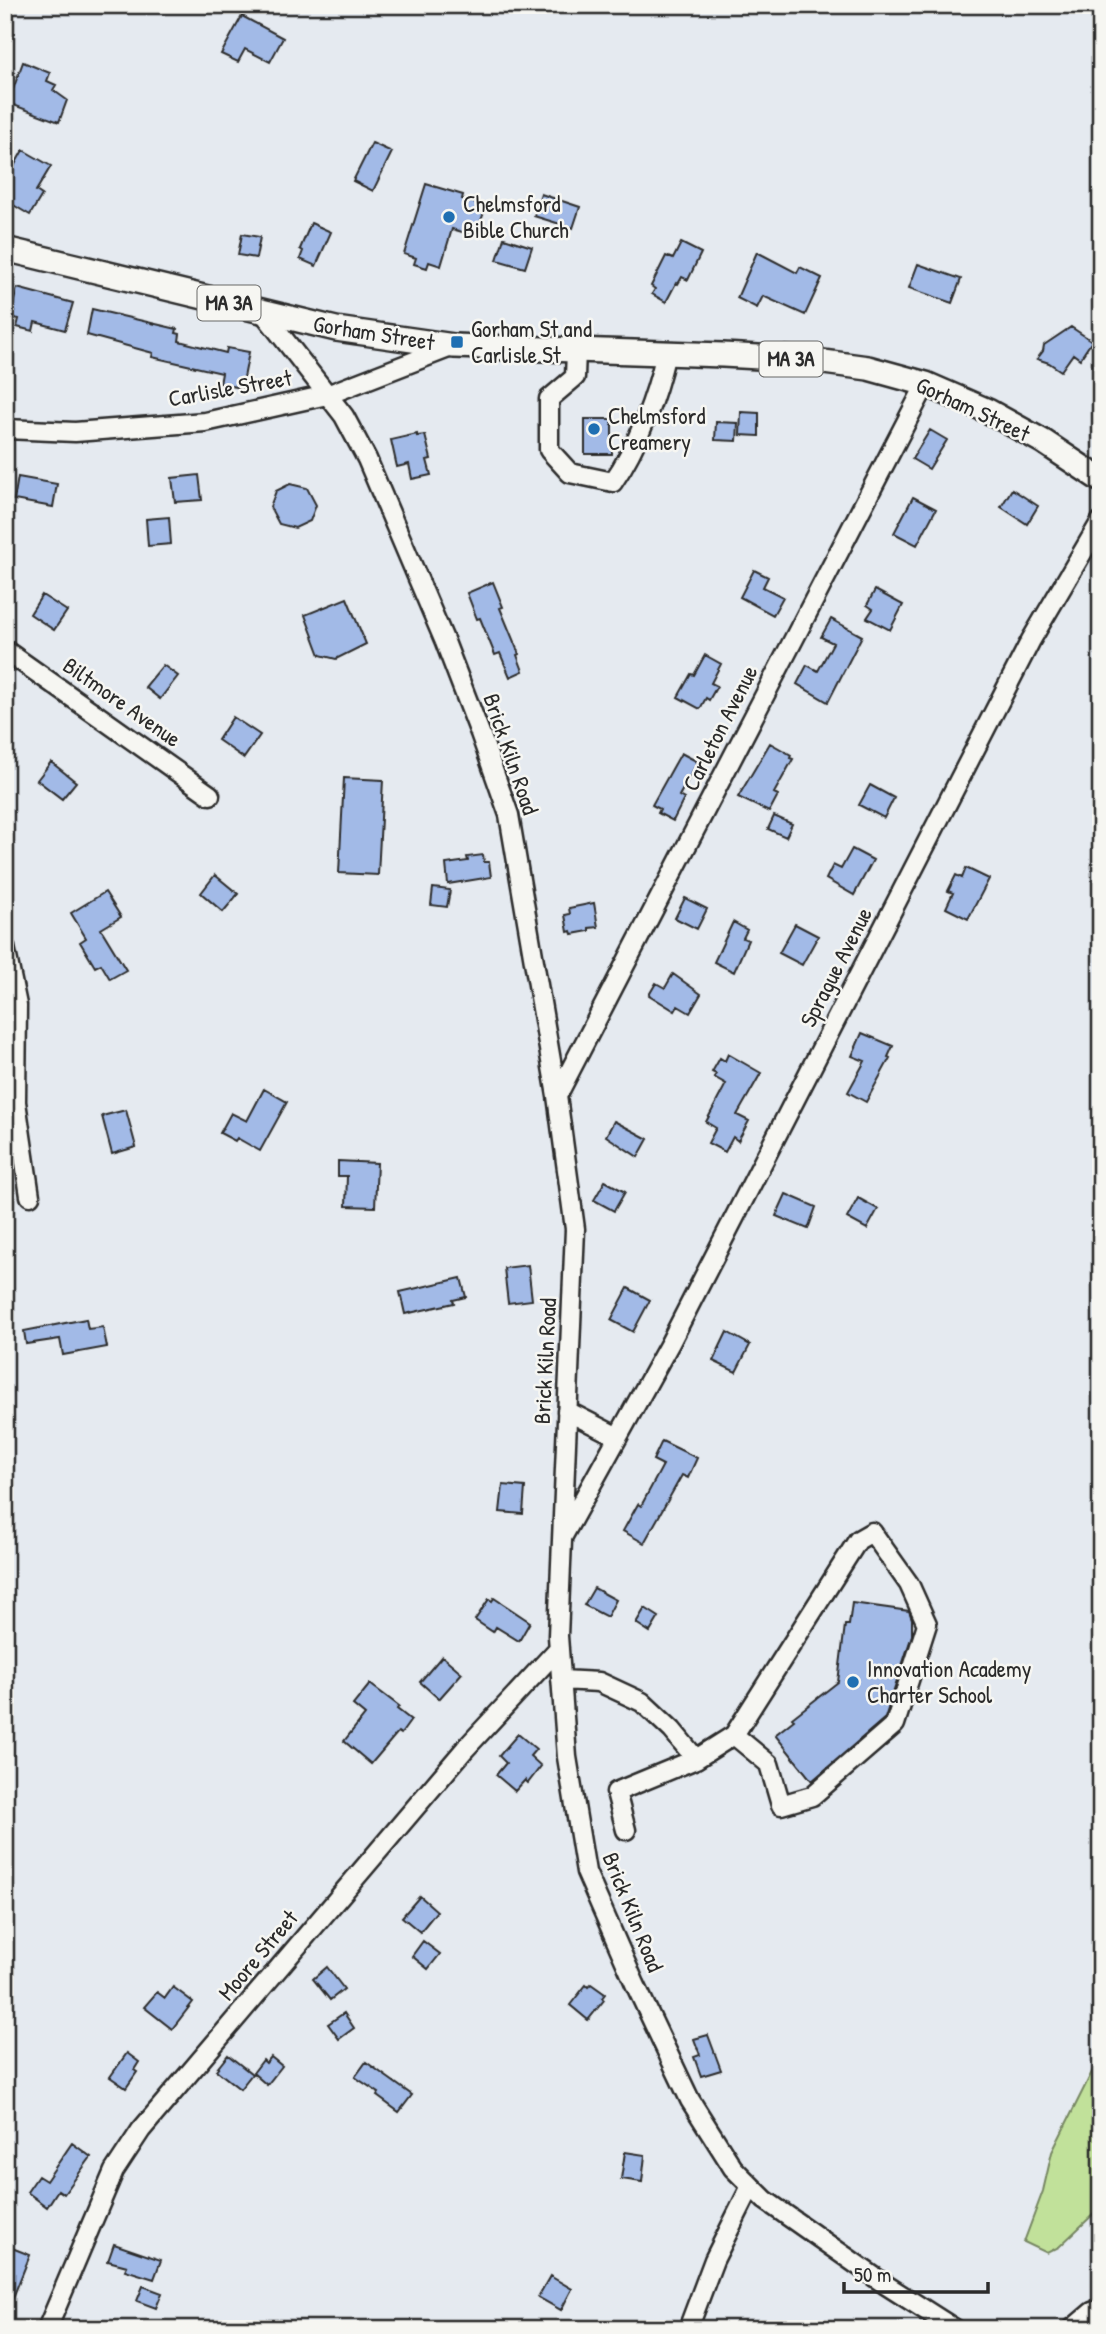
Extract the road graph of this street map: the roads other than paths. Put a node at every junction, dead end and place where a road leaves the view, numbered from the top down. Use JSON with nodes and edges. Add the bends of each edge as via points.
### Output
{"nodes":[{"id":1,"x":5,"y":249,"type":"edge"},
{"id":2,"x":262,"y":311,"type":"junction"},
{"id":3,"x":454,"y":346,"type":"junction"},
{"id":4,"x":576,"y":350,"type":"junction"},
{"id":5,"x":666,"y":353,"type":"junction"},
{"id":6,"x":926,"y":384,"type":"junction"},
{"id":7,"x":327,"y":395,"type":"junction"},
{"id":8,"x":5,"y":429,"type":"edge"},
{"id":9,"x":1101,"y":480,"type":"edge"},
{"id":10,"x":1101,"y":521,"type":"edge"},
{"id":11,"x":5,"y":650,"type":"edge"},
{"id":12,"x":210,"y":795,"type":"dead end"},
{"id":13,"x":5,"y":947,"type":"edge"},
{"id":14,"x":557,"y":1096,"type":"junction"},
{"id":15,"x":30,"y":1196,"type":"dead end"},
{"id":16,"x":567,"y":1411,"type":"junction"},
{"id":17,"x":618,"y":1437,"type":"junction"},
{"id":18,"x":561,"y":1539,"type":"junction"},
{"id":19,"x":559,"y":1648,"type":"junction"},
{"id":20,"x":561,"y":1679,"type":"junction"},
{"id":21,"x":734,"y":1735,"type":"junction"},
{"id":22,"x":696,"y":1759,"type":"junction"},
{"id":23,"x":626,"y":1830,"type":"dead end"},
{"id":24,"x":751,"y":2186,"type":"junction"},
{"id":25,"x":1101,"y":2309,"type":"edge"},
{"id":26,"x":47,"y":2329,"type":"edge"},
{"id":27,"x":688,"y":2329,"type":"edge"},
{"id":28,"x":955,"y":2329,"type":"edge"},
{"id":29,"x":1072,"y":2329,"type":"edge"}],
"edges":[{"from":1,"to":2,"type":"main road","name":"Gorham Street","number":"MA 3A"},
{"from":2,"to":3,"type":"main road","name":"Gorham Street","number":"MA 3A","via":[[336,329]]},
{"from":2,"to":7,"type":"street","name":"Brick Kiln Road"},
{"from":3,"to":4,"type":"main road","name":"Gorham Street","number":"MA 3A"},
{"from":3,"to":7,"type":"street","name":"Carlisle Street"},
{"from":4,"to":5,"type":"main road","name":"Gorham Street","number":"MA 3A"},
{"from":4,"to":5,"type":"street","via":[[575,377],[549,399],[549,450],[570,473],[613,482],[659,384]]},
{"from":5,"to":6,"type":"main road","name":"Gorham Street","number":"MA 3A","via":[[809,360],[868,368]]},
{"from":6,"to":9,"type":"main road","name":"Gorham Street","number":"MA 3A","via":[[988,411]]},
{"from":6,"to":14,"type":"street","name":"Carleton Avenue"},
{"from":7,"to":8,"type":"street","name":"Carlisle Street","via":[[205,422],[75,432]]},
{"from":7,"to":14,"type":"street","name":"Brick Kiln Road","via":[[344,416],[382,492],[481,733],[509,814]]},
{"from":10,"to":17,"type":"street","name":"Sprague Avenue","via":[[1031,640]]},
{"from":11,"to":12,"type":"street","name":"Biltmore Avenue"},
{"from":13,"to":15,"type":"street","via":[[17,1005],[16,1102]]},
{"from":14,"to":16,"type":"street","name":"Brick Kiln Road","via":[[575,1229]]},
{"from":16,"to":17,"type":"street"},
{"from":16,"to":18,"type":"street","name":"Brick Kiln Road"},
{"from":17,"to":18,"type":"street","name":"Sprague Avenue"},
{"from":18,"to":19,"type":"street","name":"Brick Kiln Road"},
{"from":19,"to":20,"type":"street","name":"Brick Kiln Road"},
{"from":19,"to":26,"type":"street","name":"Moore Street","via":[[465,1749],[141,2130],[114,2171]]},
{"from":20,"to":22,"type":"street","via":[[600,1682],[642,1702]]},
{"from":20,"to":24,"type":"street","name":"Brick Kiln Road","via":[[567,1757],[586,1872],[690,2100],[733,2168]]},
{"from":21,"to":21,"type":"street","via":[[858,1540],[872,1532],[909,1584],[927,1624],[895,1724],[812,1796],[781,1805],[769,1764]]},
{"from":21,"to":22,"type":"street"},
{"from":22,"to":23,"type":"street","via":[[616,1792]]},
{"from":24,"to":27,"type":"street","via":[[714,2260]]},
{"from":24,"to":28,"type":"street","name":"Brick Kiln Road"},
{"from":25,"to":29,"type":"street"}]}
